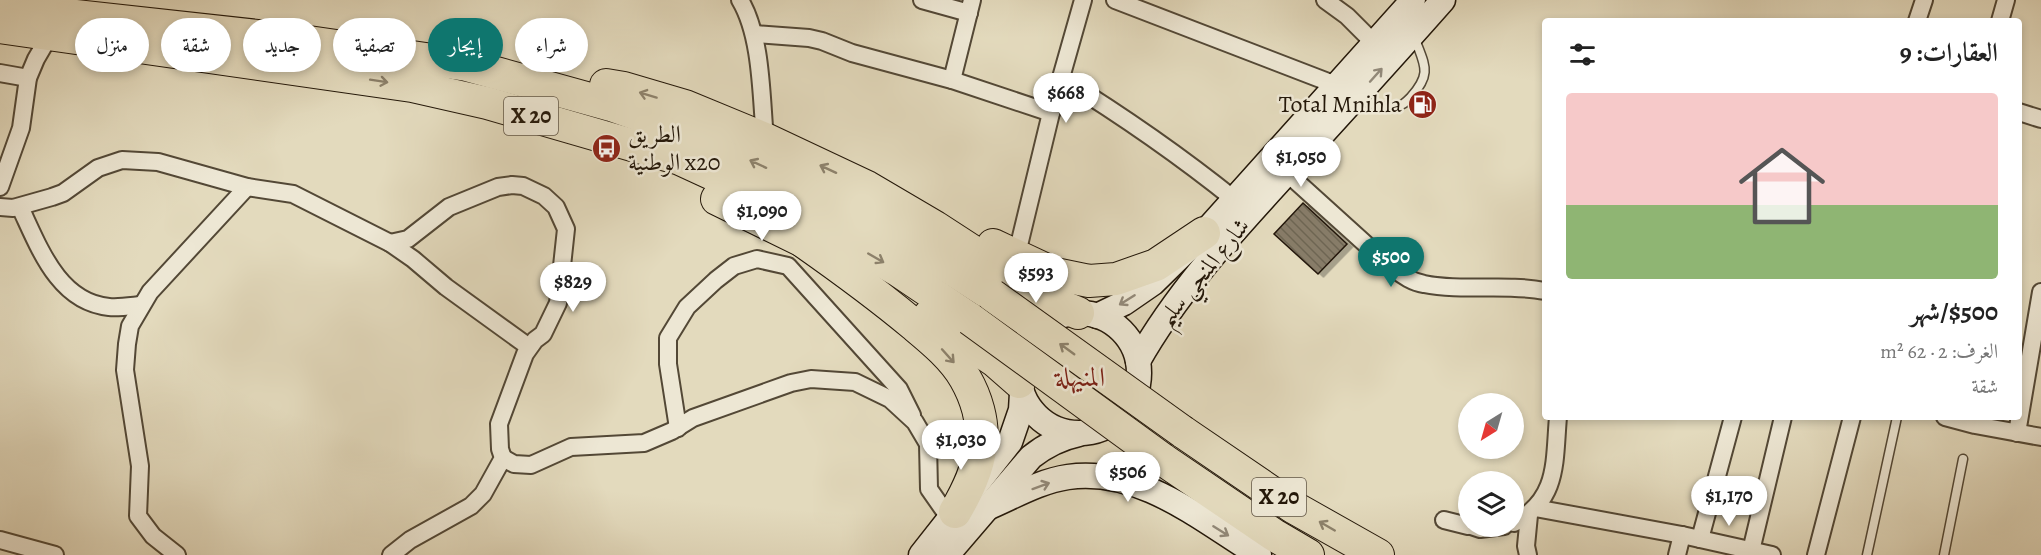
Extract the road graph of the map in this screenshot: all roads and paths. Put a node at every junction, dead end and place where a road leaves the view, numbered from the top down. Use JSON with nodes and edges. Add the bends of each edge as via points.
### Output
{"nodes":[{"id":1,"x":116,"y":0,"type":"edge"},
{"id":2,"x":740,"y":0,"type":"edge"},
{"id":3,"x":922,"y":0,"type":"edge"},
{"id":4,"x":1083,"y":0,"type":"edge"},
{"id":5,"x":1115,"y":0,"type":"edge"},
{"id":6,"x":1325,"y":0,"type":"edge"},
{"id":7,"x":1413,"y":0,"type":"edge"},
{"id":8,"x":1443,"y":0,"type":"edge"},
{"id":9,"x":1924,"y":0,"type":"edge"},
{"id":10,"x":2006,"y":0,"type":"edge"},
{"id":11,"x":0,"y":3,"type":"edge"},
{"id":12,"x":970,"y":7,"type":"edge"},
{"id":13,"x":1918,"y":18,"type":"edge"},
{"id":14,"x":2001,"y":18,"type":"edge"},
{"id":15,"x":151,"y":26,"type":"junction"},
{"id":16,"x":0,"y":27,"type":"edge"},
{"id":17,"x":755,"y":34,"type":"junction"},
{"id":18,"x":1413,"y":34,"type":"junction"},
{"id":19,"x":50,"y":35,"type":"junction"},
{"id":20,"x":1374,"y":43,"type":"junction"},
{"id":21,"x":428,"y":59,"type":"edge"},
{"id":22,"x":503,"y":70,"type":"edge"},
{"id":23,"x":492,"y":72,"type":"edge"},
{"id":24,"x":0,"y":73,"type":"edge"},
{"id":25,"x":28,"y":78,"type":"junction"},
{"id":26,"x":1061,"y":78,"type":"junction"},
{"id":27,"x":952,"y":80,"type":"junction"},
{"id":28,"x":1345,"y":92,"type":"junction"},
{"id":29,"x":487,"y":103,"type":"junction"},
{"id":30,"x":1051,"y":113,"type":"junction"},
{"id":31,"x":2022,"y":113,"type":"edge"},
{"id":32,"x":2041,"y":119,"type":"edge"},
{"id":33,"x":765,"y":139,"type":"junction"},
{"id":34,"x":1287,"y":173,"type":"junction"},
{"id":35,"x":0,"y":187,"type":"edge"},
{"id":36,"x":247,"y":187,"type":"junction"},
{"id":37,"x":867,"y":187,"type":"junction"},
{"id":38,"x":1235,"y":200,"type":"junction"},
{"id":39,"x":0,"y":207,"type":"edge"},
{"id":40,"x":20,"y":207,"type":"junction"},
{"id":41,"x":1204,"y":233,"type":"junction"},
{"id":42,"x":1020,"y":241,"type":"dead end"},
{"id":43,"x":804,"y":242,"type":"junction"},
{"id":44,"x":390,"y":243,"type":"junction"},
{"id":45,"x":1542,"y":291,"type":"edge"},
{"id":46,"x":2040,"y":300,"type":"edge"},
{"id":47,"x":141,"y":305,"type":"junction"},
{"id":48,"x":1087,"y":314,"type":"junction"},
{"id":49,"x":529,"y":347,"type":"junction"},
{"id":50,"x":1138,"y":361,"type":"junction"},
{"id":51,"x":2034,"y":374,"type":"edge"},
{"id":52,"x":1021,"y":388,"type":"junction"},
{"id":53,"x":2022,"y":416,"type":"edge"},
{"id":54,"x":1558,"y":420,"type":"edge"},
{"id":55,"x":1732,"y":420,"type":"edge"},
{"id":56,"x":1782,"y":420,"type":"edge"},
{"id":57,"x":1851,"y":420,"type":"edge"},
{"id":58,"x":1896,"y":420,"type":"edge"},
{"id":59,"x":1958,"y":420,"type":"edge"},
{"id":60,"x":2021,"y":420,"type":"edge"},
{"id":61,"x":915,"y":422,"type":"junction"},
{"id":62,"x":678,"y":428,"type":"junction"},
{"id":63,"x":2017,"y":433,"type":"junction"},
{"id":64,"x":1080,"y":434,"type":"junction"},
{"id":65,"x":2041,"y":437,"type":"edge"},
{"id":66,"x":503,"y":458,"type":"junction"},
{"id":67,"x":1963,"y":459,"type":"dead end"},
{"id":68,"x":987,"y":508,"type":"junction"},
{"id":69,"x":1532,"y":512,"type":"junction"},
{"id":70,"x":953,"y":515,"type":"junction"},
{"id":71,"x":1524,"y":517,"type":"edge"},
{"id":72,"x":1444,"y":520,"type":"dead end"},
{"id":73,"x":1458,"y":523,"type":"edge"},
{"id":74,"x":1682,"y":535,"type":"junction"},
{"id":75,"x":1700,"y":539,"type":"junction"},
{"id":76,"x":0,"y":540,"type":"edge"},
{"id":77,"x":1751,"y":552,"type":"edge"},
{"id":78,"x":55,"y":555,"type":"edge"},
{"id":79,"x":177,"y":555,"type":"edge"},
{"id":80,"x":391,"y":555,"type":"edge"},
{"id":81,"x":921,"y":555,"type":"edge"},
{"id":82,"x":947,"y":555,"type":"edge"},
{"id":83,"x":1259,"y":555,"type":"edge"},
{"id":84,"x":1308,"y":555,"type":"edge"},
{"id":85,"x":1378,"y":555,"type":"edge"},
{"id":86,"x":1528,"y":555,"type":"edge"},
{"id":87,"x":1677,"y":555,"type":"edge"},
{"id":88,"x":1772,"y":555,"type":"edge"},
{"id":89,"x":1816,"y":555,"type":"edge"},
{"id":90,"x":1867,"y":555,"type":"edge"},
{"id":91,"x":1944,"y":555,"type":"edge"}],
"edges":[{"from":1,"to":15,"type":"highway"},
{"from":2,"to":17,"type":"street"},
{"from":3,"to":12,"type":"street"},
{"from":4,"to":26,"type":"street"},
{"from":5,"to":28,"type":"street"},
{"from":6,"to":20,"type":"street"},
{"from":7,"to":20,"type":"main road","name":"شارع المنجي سليم"},
{"from":8,"to":18,"type":"main road","name":"شارع المنجي سليم"},
{"from":9,"to":13,"type":"street"},
{"from":10,"to":14,"type":"street"},
{"from":11,"to":15,"type":"highway","number":"X 20","via":[[58,15]]},
{"from":12,"to":27,"type":"street"},
{"from":15,"to":21,"type":"highway","number":"X 20","via":[[295,40]]},
{"from":16,"to":19,"type":"highway","number":"X 20"},
{"from":17,"to":27,"type":"street","via":[[809,38]]},
{"from":17,"to":33,"type":"street"},
{"from":28,"to":18,"type":"main road","name":"شارع المنجي سليم","one_way":true},
{"from":18,"to":28,"type":"lane","via":[[1425,77],[1402,106],[1393,108]]},
{"from":19,"to":25,"type":"street"},
{"from":19,"to":29,"type":"highway","number":"X 20","one_way":true,"via":[[401,84]]},
{"from":20,"to":28,"type":"main road","name":"شارع المنجي سليم"},
{"from":33,"to":22,"type":"highway","number":"X 20","one_way":true,"via":[[685,106],[624,88]]},
{"from":85,"to":23,"type":"highway","number":"X 20","one_way":true,"bridge":true,"via":[[1293,507],[992,295],[915,245],[836,201],[687,132],[611,105]]},
{"from":24,"to":25,"type":"street"},
{"from":25,"to":35,"type":"street","via":[[21,128]]},
{"from":26,"to":30,"type":"street"},
{"from":26,"to":38,"type":"street","via":[[1139,128]]},
{"from":27,"to":30,"type":"street"},
{"from":28,"to":34,"type":"main road","name":"شارع المنجي سليم"},
{"from":28,"to":38,"type":"main road","name":"شارع المنجي سليم"},
{"from":29,"to":43,"type":"highway","number":"X 20","via":[[563,130]]},
{"from":29,"to":84,"type":"highway","number":"X 20","one_way":true,"bridge":true,"via":[[680,159],[834,233],[970,319],[1162,459]]},
{"from":30,"to":42,"type":"street"},
{"from":31,"to":32,"type":"street"},
{"from":37,"to":33,"type":"highway","number":"X 20","one_way":true},
{"from":34,"to":45,"type":"street","via":[[1406,278],[1423,284]]},
{"from":34,"to":50,"type":"main road","name":"شارع المنجي سليم","via":[[1176,301]]},
{"from":36,"to":40,"type":"street","via":[[158,162],[122,160],[98,168],[63,193]]},
{"from":36,"to":44,"type":"street","via":[[294,194]]},
{"from":36,"to":47,"type":"street"},
{"from":37,"to":41,"type":"highway","via":[[1055,274],[1089,281],[1116,279],[1156,265]]},
{"from":37,"to":48,"type":"highway","number":"X 20","via":[[1049,301]]},
{"from":38,"to":41,"type":"main road","name":"شارع المنجي سليم"},
{"from":39,"to":40,"type":"street"},
{"from":40,"to":47,"type":"street","via":[[58,279],[77,296],[111,308]]},
{"from":41,"to":48,"type":"main road","name":"شارع المنجي سليم","one_way":true,"via":[[1153,283],[1124,303]]},
{"from":43,"to":52,"type":"highway","number":"X 20","via":[[836,257],[917,308],[995,361]]},
{"from":43,"to":70,"type":"highway","one_way":true,"via":[[905,318],[947,354],[965,377],[981,422],[981,442],[973,480]]},
{"from":44,"to":49,"type":"street"},
{"from":44,"to":49,"type":"street","via":[[413,236],[449,207],[498,187],[524,186],[544,196],[556,207],[566,229],[558,303],[543,334]]},
{"from":46,"to":51,"type":"street"},
{"from":47,"to":79,"type":"street","via":[[130,326],[125,370],[140,466],[138,516],[153,537]]},
{"from":48,"to":50,"type":"main road","via":[[1111,323],[1123,333]]},
{"from":48,"to":52,"type":"main road","via":[[1061,316],[1033,334],[1019,365]]},
{"from":49,"to":66,"type":"street","via":[[499,424]]},
{"from":50,"to":64,"type":"main road","via":[[1136,393],[1126,411],[1111,424]]},
{"from":51,"to":53,"type":"street"},
{"from":52,"to":64,"type":"main road","via":[[1031,410],[1044,423]]},
{"from":52,"to":70,"type":"main road","via":[[1021,410],[1010,442]]},
{"from":54,"to":69,"type":"street","via":[[1551,483]]},
{"from":55,"to":75,"type":"street"},
{"from":56,"to":77,"type":"street"},
{"from":57,"to":89,"type":"street"},
{"from":58,"to":90,"type":"lane"},
{"from":59,"to":63,"type":"street"},
{"from":60,"to":63,"type":"street"},
{"from":61,"to":62,"type":"street","via":[[890,399],[855,382],[811,379],[693,418]]},
{"from":61,"to":62,"type":"street","via":[[900,389],[788,266],[757,259],[734,266],[716,280],[687,308],[668,338]]},
{"from":61,"to":70,"type":"street","via":[[928,444],[929,489]]},
{"from":62,"to":66,"type":"street","via":[[644,443],[572,447],[531,465],[514,464]]},
{"from":63,"to":65,"type":"street"},
{"from":64,"to":68,"type":"main road","via":[[1062,438],[1031,457]]},
{"from":66,"to":80,"type":"street","via":[[483,494],[471,506]]},
{"from":67,"to":91,"type":"lane"},
{"from":68,"to":82,"type":"main road"},
{"from":68,"to":83,"type":"main road","number":"X 20","one_way":true,"via":[[1066,477],[1111,477],[1172,501]]},
{"from":69,"to":71,"type":"street"},
{"from":69,"to":74,"type":"street"},
{"from":69,"to":86,"type":"street"},
{"from":70,"to":81,"type":"main road"},
{"from":72,"to":73,"type":"street"},
{"from":74,"to":75,"type":"street"},
{"from":74,"to":87,"type":"street"},
{"from":75,"to":77,"type":"street"},
{"from":76,"to":78,"type":"street"},
{"from":77,"to":88,"type":"street"}]}
